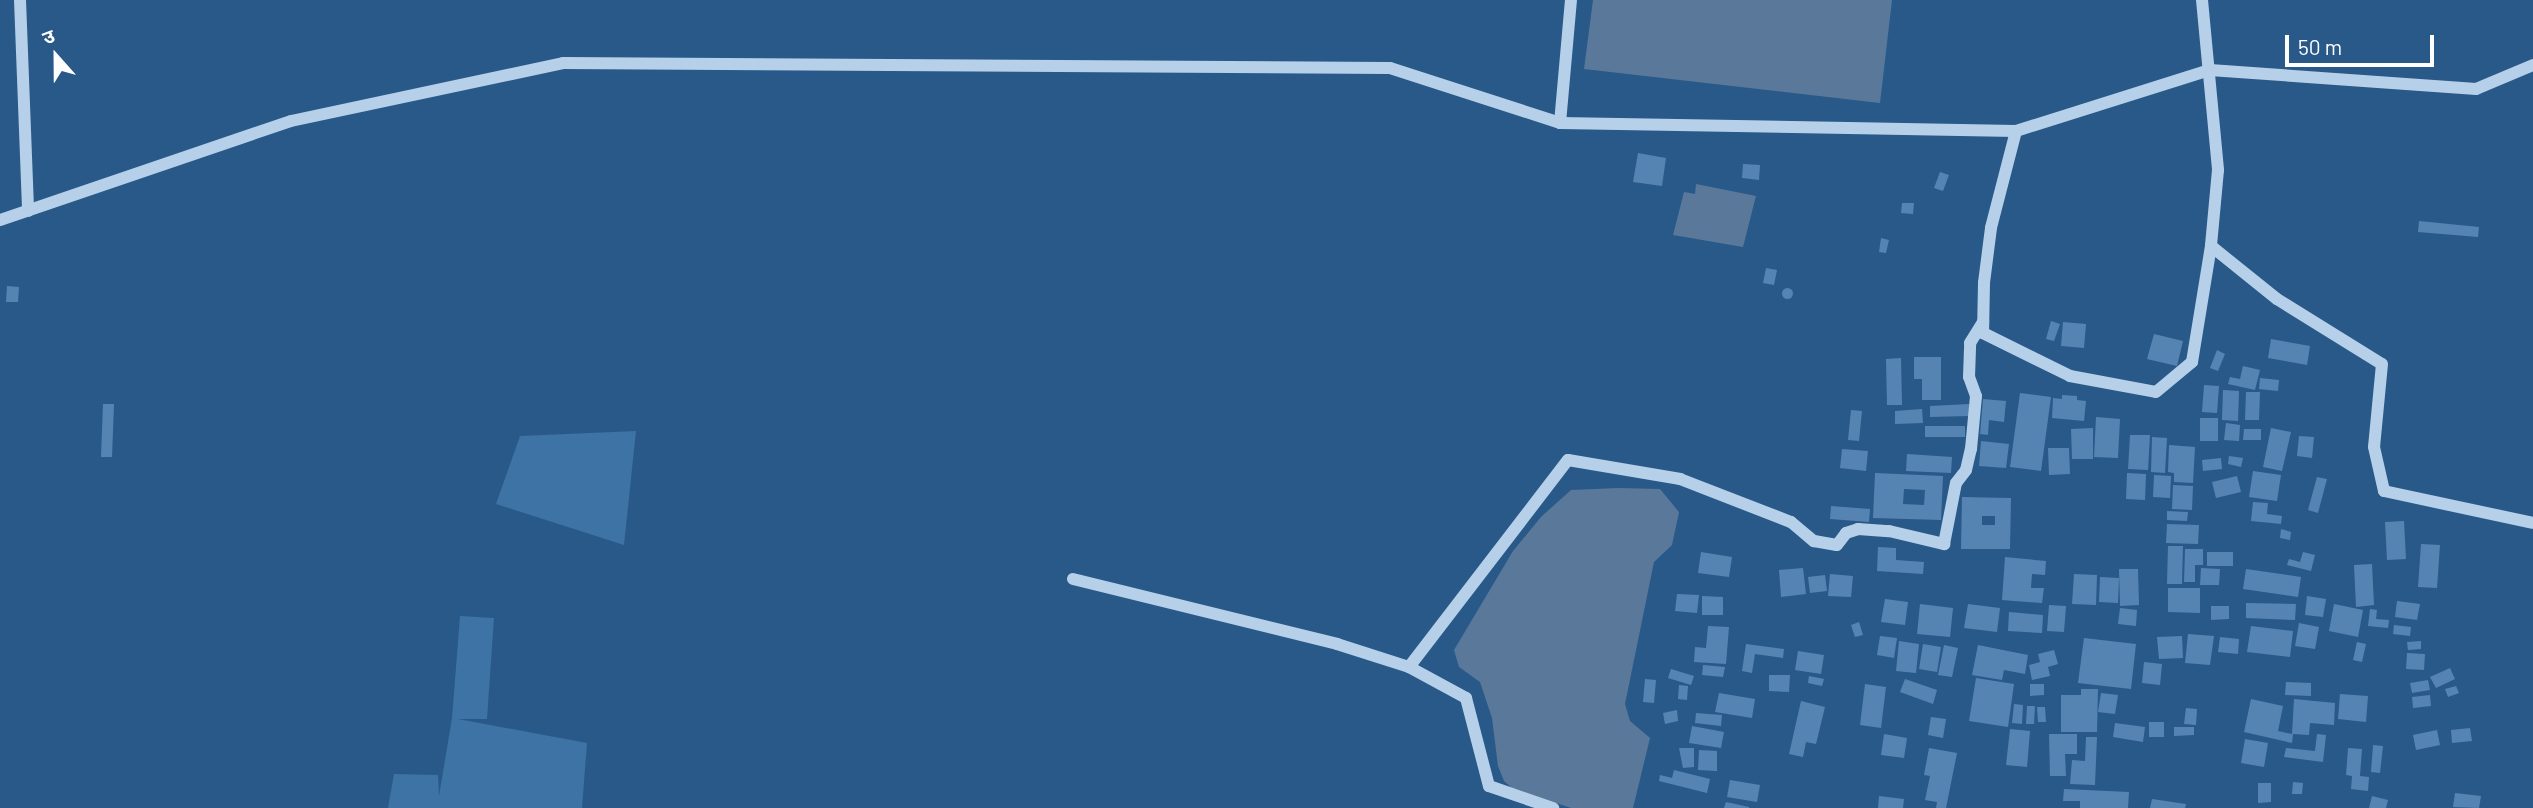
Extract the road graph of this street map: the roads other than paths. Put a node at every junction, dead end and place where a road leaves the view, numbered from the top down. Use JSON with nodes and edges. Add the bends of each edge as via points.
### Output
{"nodes":[{"id":1,"x":20,"y":0,"type":"edge"},
{"id":2,"x":1572,"y":0,"type":"edge"},
{"id":3,"x":2202,"y":0,"type":"edge"},
{"id":4,"x":2533,"y":65,"type":"edge"},
{"id":5,"x":2210,"y":70,"type":"junction"},
{"id":6,"x":1560,"y":123,"type":"junction"},
{"id":7,"x":2016,"y":131,"type":"junction"},
{"id":8,"x":28,"y":211,"type":"junction"},
{"id":9,"x":0,"y":220,"type":"edge"},
{"id":10,"x":2211,"y":246,"type":"junction"},
{"id":11,"x":1983,"y":322,"type":"junction"},
{"id":12,"x":2533,"y":523,"type":"edge"},
{"id":13,"x":1073,"y":579,"type":"dead end"},
{"id":14,"x":1409,"y":667,"type":"junction"},
{"id":15,"x":1553,"y":808,"type":"edge"}],
"edges":[{"from":1,"to":8,"type":"street"},
{"from":2,"to":6,"type":"street"},
{"from":3,"to":5,"type":"street"},
{"from":4,"to":5,"type":"street","via":[[2476,89]]},
{"from":5,"to":7,"type":"street"},
{"from":5,"to":10,"type":"street","via":[[2218,170]]},
{"from":6,"to":7,"type":"street"},
{"from":6,"to":8,"type":"street","via":[[1390,68],[563,63],[290,121]]},
{"from":7,"to":11,"type":"street","via":[[1991,228]]},
{"from":8,"to":9,"type":"street"},
{"from":10,"to":11,"type":"street","via":[[2192,362],[2156,392],[2070,376],[1983,333]]},
{"from":10,"to":12,"type":"street","via":[[2277,299],[2382,364],[2374,447],[2384,491]]},
{"from":11,"to":14,"type":"street","via":[[1970,342],[1969,377],[1976,396],[1971,449],[1966,470],[1956,483],[1944,544],[1858,529],[1846,533],[1837,545],[1814,541],[1791,522],[1680,480],[1568,460]]},
{"from":13,"to":14,"type":"street","via":[[1336,644]]},
{"from":14,"to":15,"type":"street","via":[[1466,698],[1489,786]]}]}
